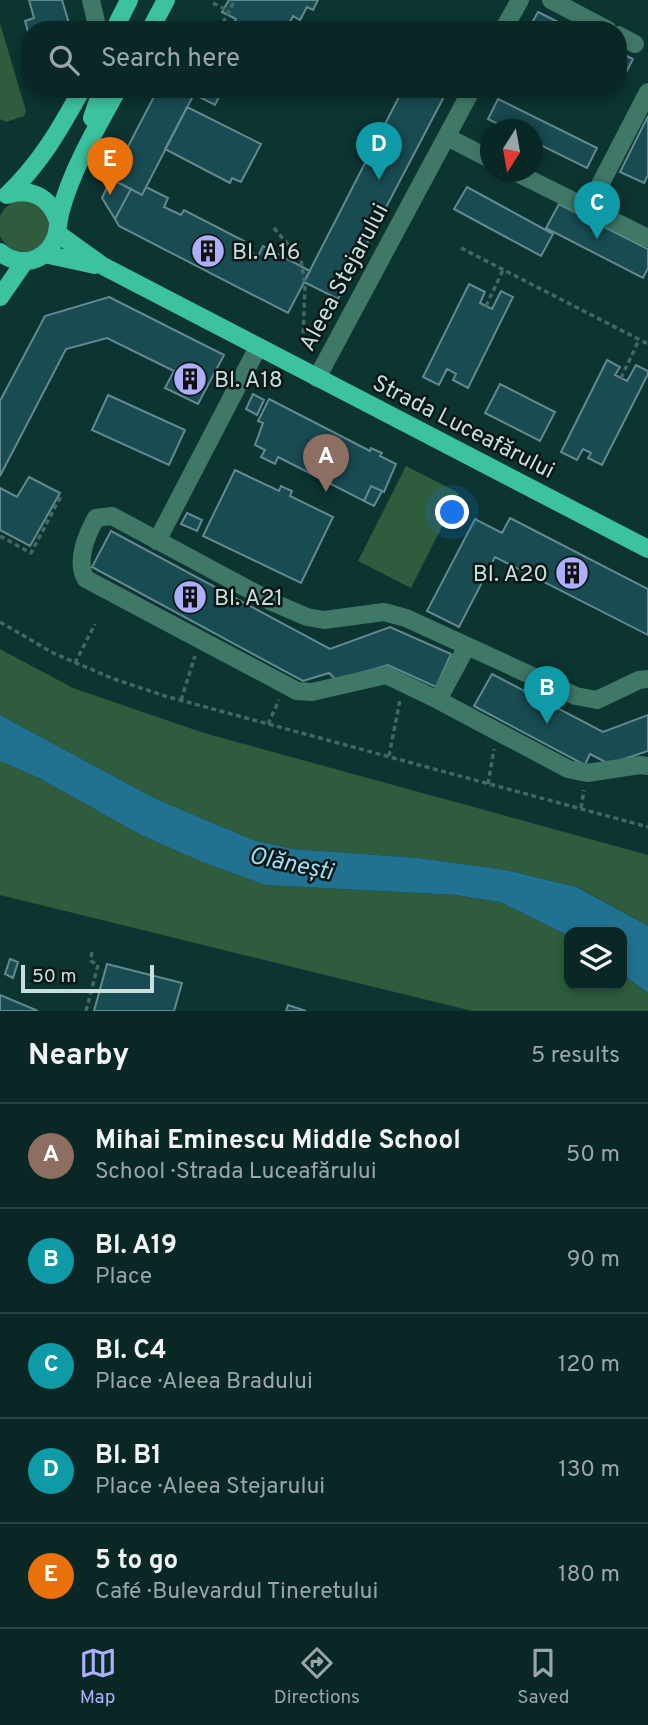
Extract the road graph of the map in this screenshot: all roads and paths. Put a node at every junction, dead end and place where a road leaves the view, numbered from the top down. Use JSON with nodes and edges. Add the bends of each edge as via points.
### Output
{"nodes":[{"id":1,"x":91,"y":0,"type":"edge"},
{"id":2,"x":166,"y":0,"type":"edge"},
{"id":3,"x":235,"y":0,"type":"edge"},
{"id":4,"x":520,"y":0,"type":"edge"},
{"id":5,"x":551,"y":0,"type":"edge"},
{"id":6,"x":126,"y":1,"type":"edge"},
{"id":7,"x":213,"y":3,"type":"dead end"},
{"id":8,"x":229,"y":11,"type":"junction"},
{"id":9,"x":96,"y":21,"type":"edge"},
{"id":10,"x":118,"y":21,"type":"edge"},
{"id":11,"x":155,"y":21,"type":"edge"},
{"id":12,"x":224,"y":21,"type":"edge"},
{"id":13,"x":508,"y":21,"type":"edge"},
{"id":14,"x":591,"y":21,"type":"edge"},
{"id":15,"x":627,"y":40,"type":"edge"},
{"id":16,"x":635,"y":44,"type":"dead end"},
{"id":17,"x":648,"y":92,"type":"edge"},
{"id":18,"x":77,"y":98,"type":"edge"},
{"id":19,"x":99,"y":98,"type":"edge"},
{"id":20,"x":113,"y":98,"type":"edge"},
{"id":21,"x":467,"y":98,"type":"edge"},
{"id":22,"x":447,"y":137,"type":"junction"},
{"id":23,"x":480,"y":154,"type":"edge"},
{"id":24,"x":77,"y":165,"type":"junction"},
{"id":25,"x":535,"y":182,"type":"edge"},
{"id":26,"x":3,"y":197,"type":"edge"},
{"id":27,"x":588,"y":208,"type":"junction"},
{"id":28,"x":58,"y":227,"type":"junction"},
{"id":29,"x":274,"y":228,"type":"dead end"},
{"id":30,"x":648,"y":238,"type":"edge"},
{"id":31,"x":461,"y":248,"type":"dead end"},
{"id":32,"x":0,"y":252,"type":"edge"},
{"id":33,"x":44,"y":254,"type":"junction"},
{"id":34,"x":25,"y":261,"type":"junction"},
{"id":35,"x":103,"y":267,"type":"junction"},
{"id":36,"x":503,"y":270,"type":"junction"},
{"id":37,"x":0,"y":297,"type":"edge"},
{"id":38,"x":486,"y":306,"type":"dead end"},
{"id":39,"x":303,"y":339,"type":"dead end"},
{"id":40,"x":639,"y":340,"type":"junction"},
{"id":41,"x":648,"y":345,"type":"edge"},
{"id":42,"x":258,"y":347,"type":"junction"},
{"id":43,"x":317,"y":377,"type":"junction"},
{"id":44,"x":621,"y":378,"type":"dead end"},
{"id":45,"x":62,"y":495,"type":"dead end"},
{"id":46,"x":0,"y":536,"type":"edge"},
{"id":47,"x":157,"y":541,"type":"junction"},
{"id":48,"x":648,"y":549,"type":"edge"},
{"id":49,"x":0,"y":622,"type":"edge"},
{"id":50,"x":95,"y":624,"type":"dead end"},
{"id":51,"x":201,"y":639,"type":"junction"},
{"id":52,"x":467,"y":646,"type":"junction"},
{"id":53,"x":75,"y":663,"type":"junction"},
{"id":54,"x":648,"y":678,"type":"edge"},
{"id":55,"x":404,"y":682,"type":"junction"},
{"id":56,"x":181,"y":700,"type":"junction"},
{"id":57,"x":438,"y":700,"type":"junction"},
{"id":58,"x":276,"y":705,"type":"dead end"},
{"id":59,"x":268,"y":724,"type":"junction"},
{"id":60,"x":389,"y":756,"type":"junction"},
{"id":61,"x":491,"y":765,"type":"dead end"},
{"id":62,"x":648,"y":766,"type":"edge"},
{"id":63,"x":488,"y":784,"type":"junction"},
{"id":64,"x":584,"y":789,"type":"dead end"},
{"id":65,"x":581,"y":808,"type":"junction"},
{"id":66,"x":648,"y":827,"type":"edge"},
{"id":67,"x":92,"y":950,"type":"dead end"},
{"id":68,"x":86,"y":1011,"type":"edge"}],
"edges":[{"from":1,"to":9,"type":"street"},
{"from":2,"to":11,"type":"main road"},
{"from":3,"to":8,"type":"path"},
{"from":4,"to":13,"type":"street"},
{"from":5,"to":14,"type":"street"},
{"from":6,"to":10,"type":"main road"},
{"from":7,"to":8,"type":"path"},
{"from":8,"to":12,"type":"path"},
{"from":15,"to":16,"type":"street"},
{"from":17,"to":27,"type":"street"},
{"from":18,"to":26,"type":"main road","via":[[48,149]]},
{"from":19,"to":24,"type":"main road"},
{"from":20,"to":24,"type":"main road"},
{"from":21,"to":22,"type":"street","name":"Aleea Stejarului"},
{"from":22,"to":23,"type":"street"},
{"from":22,"to":43,"type":"street","name":"Aleea Stejarului"},
{"from":24,"to":28,"type":"main road"},
{"from":25,"to":27,"type":"street"},
{"from":26,"to":28,"type":"main road","name":"Strada Luceafărului","via":[[17,191],[39,195],[48,201]]},
{"from":27,"to":30,"type":"street"},
{"from":28,"to":33,"type":"main road","via":[[55,242]]},
{"from":28,"to":35,"type":"main road","name":"Strada Luceafărului"},
{"from":29,"to":39,"type":"path","via":[[301,260],[306,286]]},
{"from":31,"to":36,"type":"path"},
{"from":32,"to":34,"type":"main road"},
{"from":33,"to":34,"type":"main road"},
{"from":33,"to":35,"type":"main road","name":"Strada Luceafărului"},
{"from":34,"to":37,"type":"main road"},
{"from":35,"to":42,"type":"main road","name":"Strada Luceafărului"},
{"from":36,"to":38,"type":"path"},
{"from":36,"to":40,"type":"path"},
{"from":40,"to":41,"type":"path"},
{"from":40,"to":44,"type":"path"},
{"from":42,"to":43,"type":"main road","name":"Strada Luceafărului"},
{"from":42,"to":47,"type":"street"},
{"from":43,"to":48,"type":"main road","name":"Strada Luceafărului"},
{"from":45,"to":46,"type":"path","via":[[31,553]]},
{"from":47,"to":51,"type":"street","via":[[112,516],[96,518],[82,555],[82,573],[104,590]]},
{"from":47,"to":52,"type":"street","via":[[307,617],[324,620],[384,612]]},
{"from":49,"to":53,"type":"path"},
{"from":50,"to":53,"type":"path"},
{"from":51,"to":55,"type":"street","via":[[297,691],[312,692],[386,675]]},
{"from":51,"to":56,"type":"path"},
{"from":52,"to":54,"type":"street","via":[[576,696],[597,700]]},
{"from":52,"to":57,"type":"street"},
{"from":53,"to":56,"type":"path"},
{"from":55,"to":57,"type":"street"},
{"from":55,"to":60,"type":"path"},
{"from":56,"to":59,"type":"path"},
{"from":57,"to":62,"type":"street","via":[[568,768],[587,773]]},
{"from":58,"to":59,"type":"path"},
{"from":59,"to":60,"type":"path"},
{"from":60,"to":63,"type":"path"},
{"from":61,"to":63,"type":"path"},
{"from":63,"to":65,"type":"path"},
{"from":64,"to":65,"type":"path"},
{"from":65,"to":66,"type":"path"},
{"from":67,"to":68,"type":"path","via":[[90,959],[98,965]]}]}
